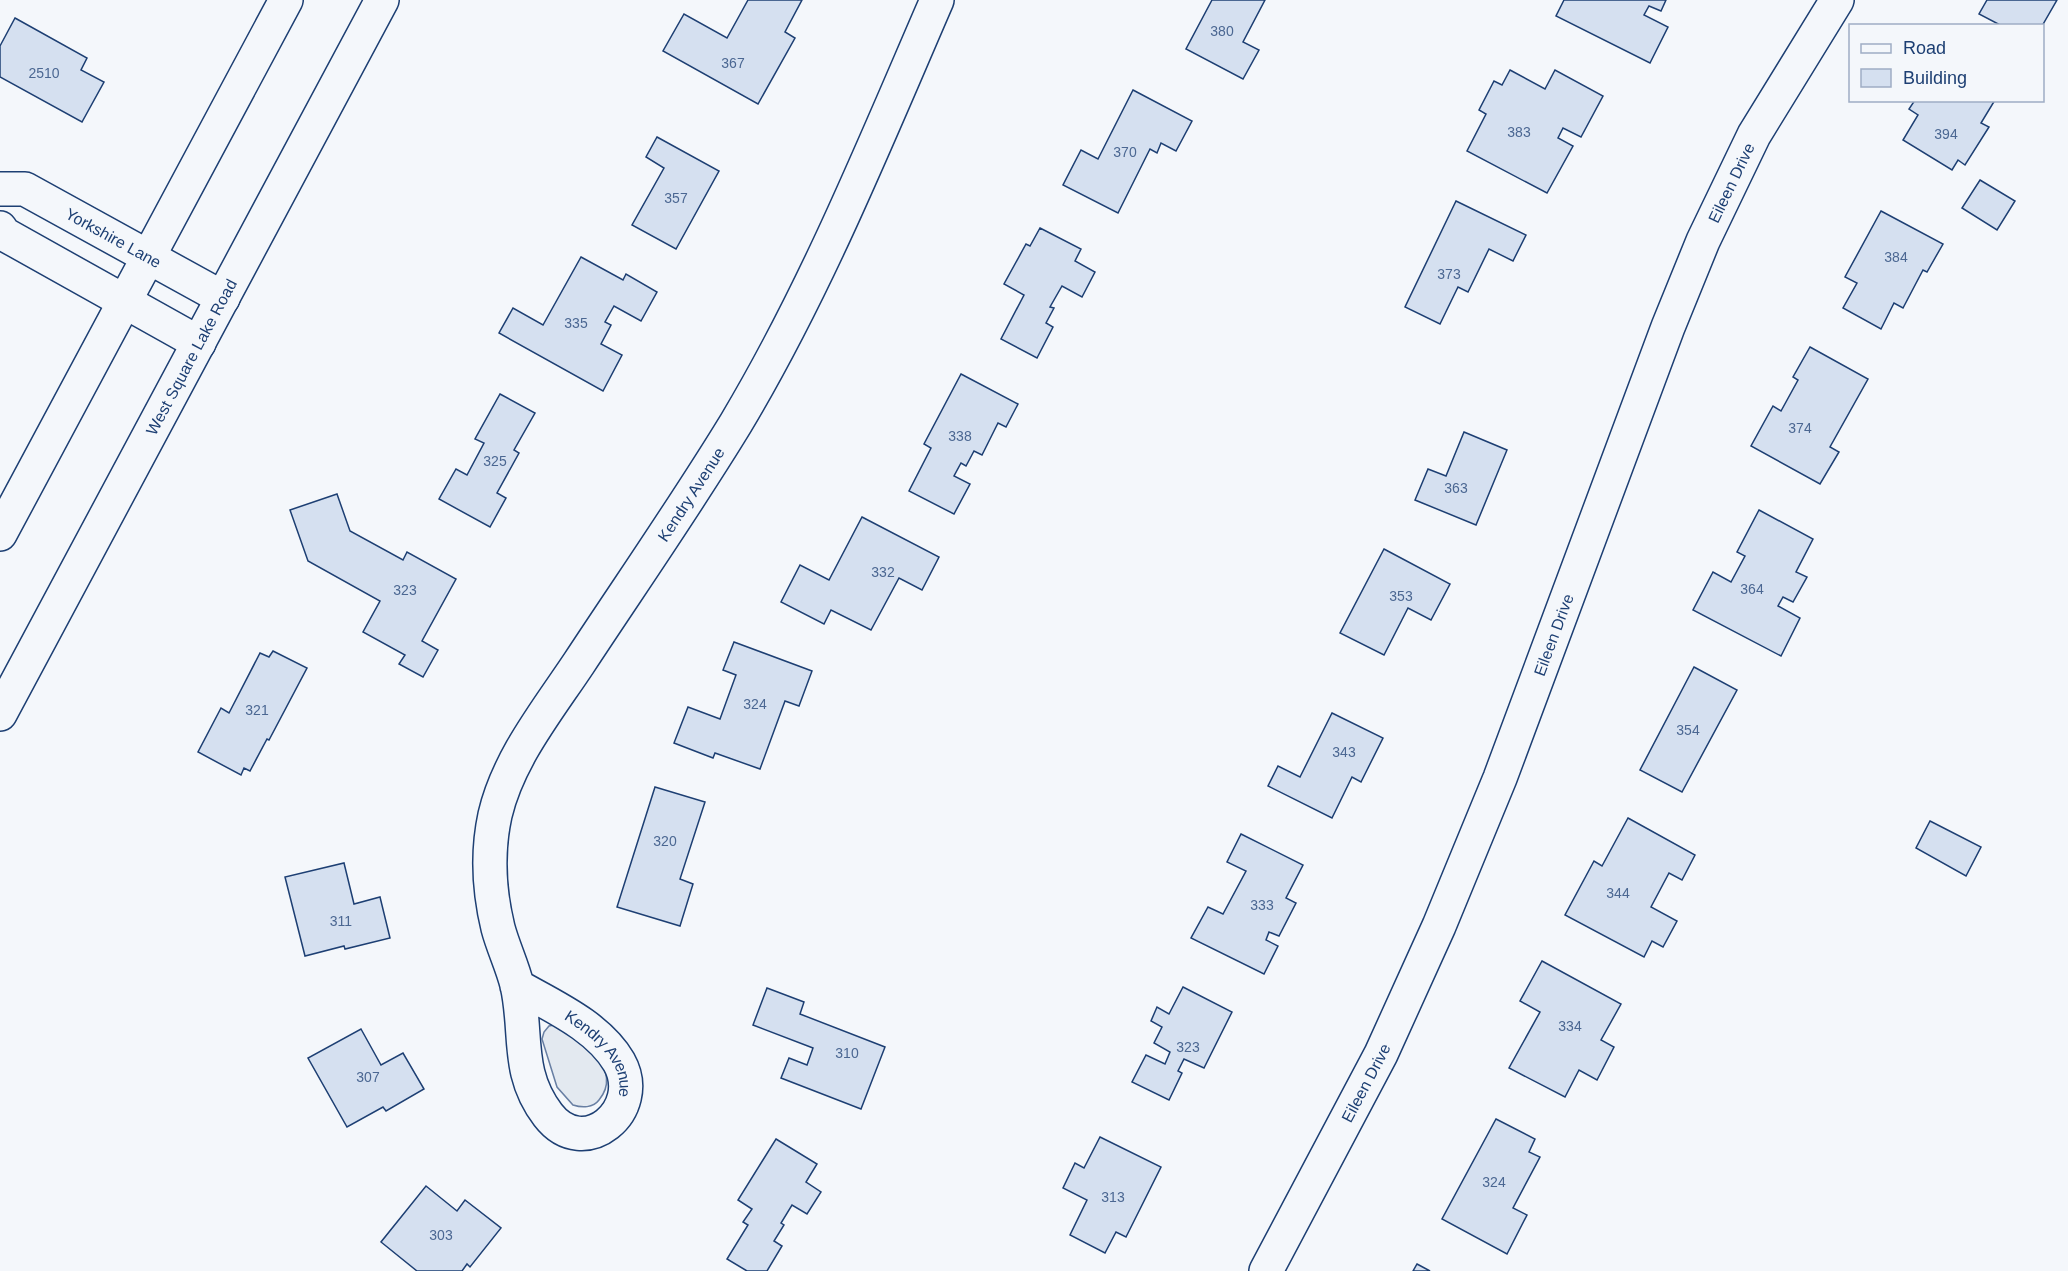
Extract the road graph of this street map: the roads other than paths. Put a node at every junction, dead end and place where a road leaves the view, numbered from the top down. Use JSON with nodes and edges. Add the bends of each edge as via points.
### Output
{"nodes":[{"id":1,"x":286,"y":0,"type":"edge"},
{"id":2,"x":382,"y":0,"type":"edge"},
{"id":3,"x":938,"y":0,"type":"edge"},
{"id":4,"x":1837,"y":0,"type":"edge"},
{"id":5,"x":0,"y":189,"type":"edge"},
{"id":6,"x":0,"y":228,"type":"edge"},
{"id":7,"x":149,"y":256,"type":"junction"},
{"id":8,"x":223,"y":298,"type":"junction"},
{"id":9,"x":125,"y":300,"type":"junction"},
{"id":10,"x":199,"y":343,"type":"junction"},
{"id":11,"x":0,"y":534,"type":"edge"},
{"id":12,"x":0,"y":714,"type":"edge"},
{"id":13,"x":517,"y":986,"type":"dead end"},
{"id":14,"x":1266,"y":1271,"type":"edge"}],
"edges":[{"from":1,"to":7,"type":"main road"},
{"from":2,"to":8,"type":"main road","name":"West Square Lake Road"},
{"from":3,"to":13,"type":"main road","name":"Kendry Avenue","via":[[809,289],[764,374],[707,469],[529,738],[501,794],[492,833],[490,878],[498,929]]},
{"from":4,"to":14,"type":"main road","name":"Eileen Drive","via":[[1754,135],[1704,241],[1500,778],[1439,926],[1381,1054]]},
{"from":5,"to":7,"type":"main road","name":"Yorkshire Lane","via":[[25,189]]},
{"from":6,"to":9,"type":"main road","via":[[4,234]]},
{"from":7,"to":8,"type":"main road","name":"Yorkshire Lane"},
{"from":7,"to":9,"type":"main road"},
{"from":8,"to":10,"type":"main road","name":"West Square Lake Road"},
{"from":9,"to":10,"type":"main road"},
{"from":9,"to":11,"type":"main road"},
{"from":10,"to":12,"type":"main road","name":"West Square Lake Road"}]}
